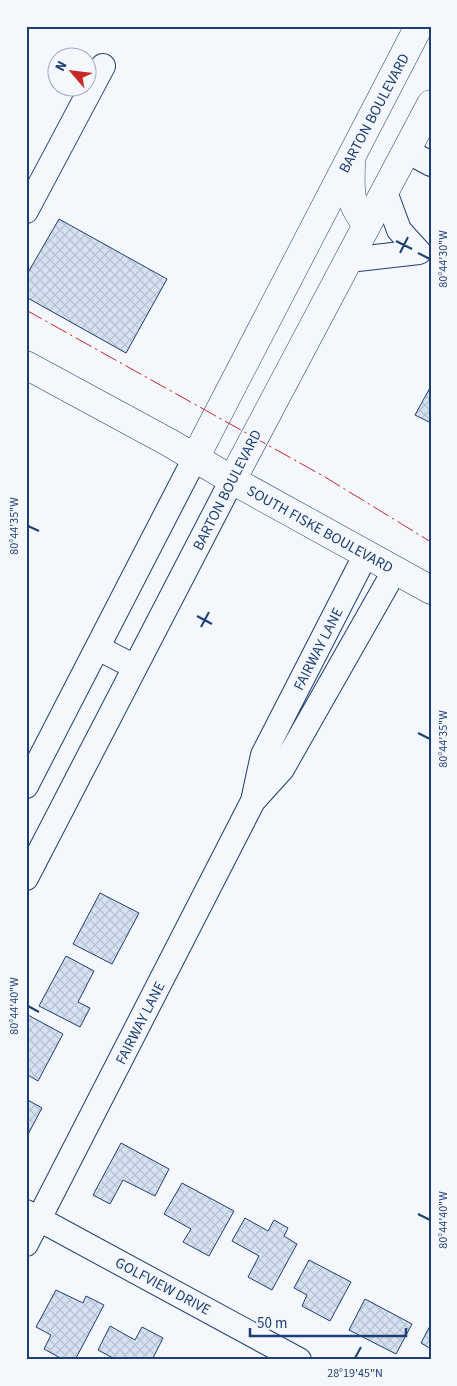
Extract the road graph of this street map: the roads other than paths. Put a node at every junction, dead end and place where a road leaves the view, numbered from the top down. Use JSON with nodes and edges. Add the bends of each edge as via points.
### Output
{"nodes":[{"id":1,"x":419,"y":26,"type":"edge"},
{"id":2,"x":427,"y":26,"type":"edge"},
{"id":3,"x":431,"y":28,"type":"edge"},
{"id":4,"x":103,"y":66,"type":"dead end"},
{"id":5,"x":431,"y":104,"type":"edge"},
{"id":6,"x":407,"y":151,"type":"junction"},
{"id":7,"x":352,"y":154,"type":"junction"},
{"id":8,"x":431,"y":164,"type":"edge"},
{"id":9,"x":385,"y":192,"type":"junction"},
{"id":10,"x":26,"y":211,"type":"edge"},
{"id":11,"x":367,"y":225,"type":"junction"},
{"id":12,"x":349,"y":260,"type":"junction"},
{"id":13,"x":28,"y":363,"type":"edge"},
{"id":14,"x":195,"y":458,"type":"junction"},
{"id":15,"x":232,"y":480,"type":"junction"},
{"id":16,"x":366,"y":554,"type":"junction"},
{"id":17,"x":395,"y":570,"type":"junction"},
{"id":18,"x":431,"y":590,"type":"edge"},
{"id":19,"x":98,"y":648,"type":"junction"},
{"id":20,"x":135,"y":667,"type":"junction"},
{"id":21,"x":26,"y":786,"type":"edge"},
{"id":22,"x":253,"y":801,"type":"junction"},
{"id":23,"x":26,"y":878,"type":"edge"},
{"id":24,"x":33,"y":1215,"type":"edge"},
{"id":25,"x":26,"y":1244,"type":"edge"},
{"id":26,"x":299,"y":1360,"type":"edge"}],
"edges":[{"from":1,"to":7,"type":"main road","name":"BARTON BOULEVARD"},
{"from":2,"to":3,"type":"street"},
{"from":4,"to":10,"type":"street"},
{"from":5,"to":6,"type":"main road","name":"BARTON BOULEVARD"},
{"from":6,"to":8,"type":"street"},
{"from":6,"to":9,"type":"main road","name":"BARTON BOULEVARD"},
{"from":7,"to":11,"type":"main road","via":[[350,196],[355,210]]},
{"from":7,"to":14,"type":"main road","name":"BARTON BOULEVARD"},
{"from":9,"to":11,"type":"main road","name":"BARTON BOULEVARD"},
{"from":9,"to":12,"type":"street","via":[[400,230],[419,252]]},
{"from":11,"to":12,"type":"main road","name":"BARTON BOULEVARD"},
{"from":12,"to":15,"type":"main road","name":"BARTON BOULEVARD"},
{"from":13,"to":14,"type":"main road","name":"SOUTH FISKE BOULEVARD"},
{"from":14,"to":15,"type":"main road","name":"SOUTH FISKE BOULEVARD"},
{"from":14,"to":19,"type":"street","name":"BARTON BOULEVARD"},
{"from":15,"to":16,"type":"main road","name":"SOUTH FISKE BOULEVARD"},
{"from":15,"to":20,"type":"street","name":"BARTON BOULEVARD"},
{"from":16,"to":17,"type":"main road","name":"SOUTH FISKE BOULEVARD"},
{"from":16,"to":22,"type":"street","name":"FAIRWAY LANE","via":[[263,755]]},
{"from":17,"to":18,"type":"main road","name":"SOUTH FISKE BOULEVARD"},
{"from":17,"to":22,"type":"street","name":"FAIRWAY LANE","via":[[282,769]]},
{"from":19,"to":20,"type":"street"},
{"from":19,"to":21,"type":"street","name":"BARTON BOULEVARD"},
{"from":20,"to":23,"type":"street","name":"BARTON BOULEVARD"},
{"from":22,"to":24,"type":"street","name":"FAIRWAY LANE"},
{"from":24,"to":25,"type":"street","name":"FAIRWAY LANE"},
{"from":24,"to":26,"type":"street","name":"GOLFVIEW DRIVE"}]}
